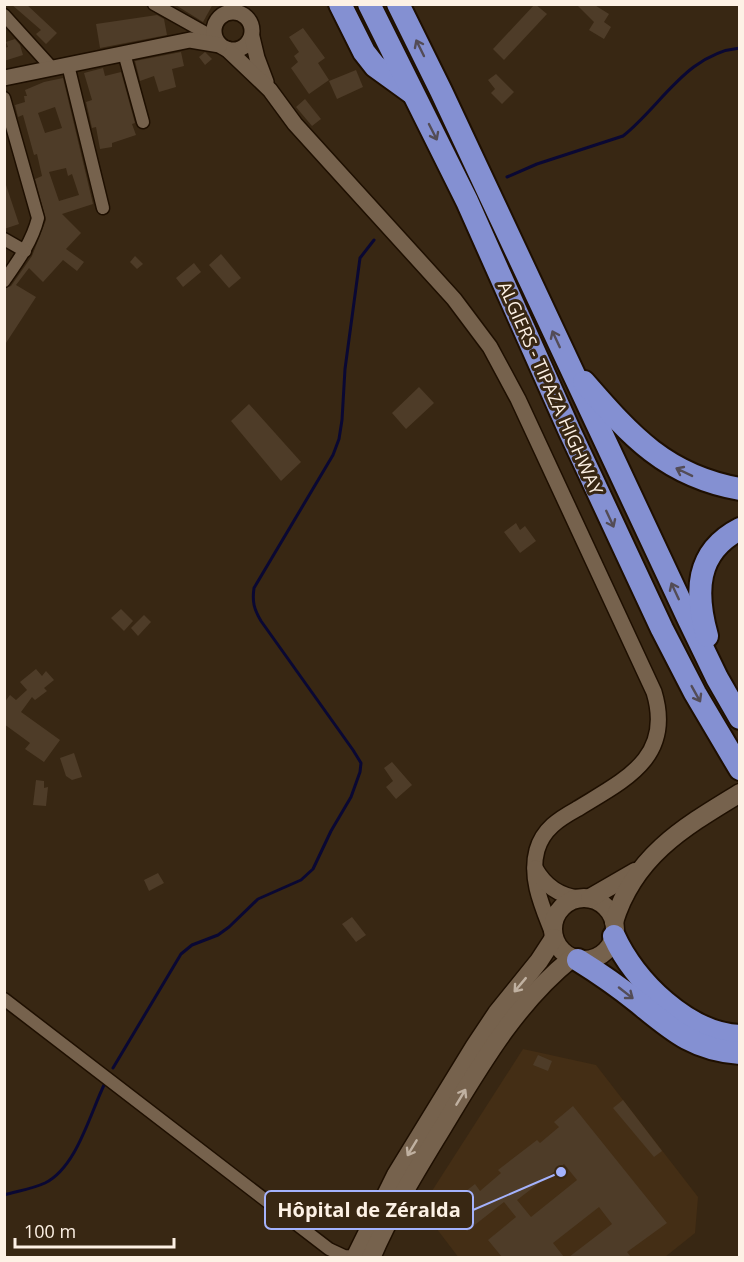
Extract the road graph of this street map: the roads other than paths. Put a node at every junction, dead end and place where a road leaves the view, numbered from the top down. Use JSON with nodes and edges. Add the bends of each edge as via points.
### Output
{"nodes":[{"id":1,"x":154,"y":4,"type":"edge"},
{"id":2,"x":254,"y":4,"type":"edge"},
{"id":3,"x":340,"y":4,"type":"edge"},
{"id":4,"x":369,"y":4,"type":"edge"},
{"id":5,"x":398,"y":4,"type":"edge"},
{"id":6,"x":229,"y":9,"type":"edge"},
{"id":7,"x":4,"y":15,"type":"edge"},
{"id":8,"x":210,"y":29,"type":"junction"},
{"id":9,"x":252,"y":32,"type":"junction"},
{"id":10,"x":190,"y":40,"type":"junction"},
{"id":11,"x":223,"y":47,"type":"junction"},
{"id":12,"x":124,"y":53,"type":"junction"},
{"id":13,"x":68,"y":65,"type":"junction"},
{"id":14,"x":52,"y":68,"type":"junction"},
{"id":15,"x":4,"y":78,"type":"edge"},
{"id":16,"x":270,"y":90,"type":"junction"},
{"id":17,"x":414,"y":95,"type":"junction"},
{"id":18,"x":4,"y":98,"type":"edge"},
{"id":19,"x":143,"y":122,"type":"dead end"},
{"id":20,"x":103,"y":208,"type":"dead end"},
{"id":21,"x":4,"y":239,"type":"edge"},
{"id":22,"x":25,"y":251,"type":"junction"},
{"id":23,"x":4,"y":281,"type":"edge"},
{"id":24,"x":567,"y":363,"type":"junction"},
{"id":25,"x":740,"y":489,"type":"edge"},
{"id":26,"x":740,"y":529,"type":"edge"},
{"id":27,"x":717,"y":678,"type":"junction"},
{"id":28,"x":740,"y":718,"type":"edge"},
{"id":29,"x":740,"y":769,"type":"edge"},
{"id":30,"x":740,"y":793,"type":"edge"},
{"id":31,"x":641,"y":867,"type":"junction"},
{"id":32,"x":535,"y":868,"type":"junction"},
{"id":33,"x":584,"y":898,"type":"junction"},
{"id":34,"x":614,"y":929,"type":"junction"},
{"id":35,"x":553,"y":936,"type":"junction"},
{"id":36,"x":575,"y":959,"type":"junction"},
{"id":37,"x":4,"y":999,"type":"edge"},
{"id":38,"x":740,"y":1036,"type":"edge"},
{"id":39,"x":740,"y":1053,"type":"edge"},
{"id":40,"x":360,"y":1257,"type":"edge"}],
"edges":[{"from":1,"to":8,"type":"street"},
{"from":2,"to":9,"type":"street"},
{"from":3,"to":17,"type":"highway","via":[[375,66]]},
{"from":4,"to":17,"type":"highway","name":"ALGIERS - TIPAZA HIGHWAY"},
{"from":24,"to":5,"type":"highway","name":"ALGIERS - TIPAZA HIGHWAY","one_way":true},
{"from":6,"to":8,"type":"street"},
{"from":6,"to":9,"type":"street","via":[[250,21]]},
{"from":7,"to":14,"type":"street"},
{"from":8,"to":10,"type":"street"},
{"from":8,"to":11,"type":"street"},
{"from":9,"to":11,"type":"street","via":[[245,46]]},
{"from":9,"to":16,"type":"street"},
{"from":10,"to":11,"type":"street"},
{"from":10,"to":12,"type":"street"},
{"from":11,"to":16,"type":"street"},
{"from":12,"to":13,"type":"street"},
{"from":12,"to":19,"type":"street"},
{"from":13,"to":14,"type":"street"},
{"from":13,"to":20,"type":"street"},
{"from":14,"to":15,"type":"street"},
{"from":16,"to":32,"type":"street","via":[[454,298],[490,346],[654,692],[659,724],[644,763],[629,778],[549,827],[537,849]]},
{"from":17,"to":29,"type":"highway","name":"ALGIERS - TIPAZA HIGHWAY","one_way":true,"via":[[467,201],[662,629]]},
{"from":18,"to":22,"type":"street","via":[[38,218]]},
{"from":21,"to":22,"type":"street"},
{"from":22,"to":23,"type":"street"},
{"from":25,"to":24,"type":"highway","one_way":true,"via":[[696,478],[652,452],[623,426]]},
{"from":27,"to":24,"type":"highway","name":"ALGIERS - TIPAZA HIGHWAY","one_way":true},
{"from":26,"to":27,"type":"highway","via":[[727,536],[702,571],[702,618]]},
{"from":27,"to":28,"type":"highway","name":"ALGIERS - TIPAZA HIGHWAY"},
{"from":30,"to":31,"type":"main road","via":[[679,831]]},
{"from":31,"to":33,"type":"main road"},
{"from":31,"to":34,"type":"main road","via":[[625,893]]},
{"from":32,"to":33,"type":"street","via":[[556,892]]},
{"from":32,"to":35,"type":"street","via":[[538,893]]},
{"from":33,"to":34,"type":"main road","via":[[605,906]]},
{"from":33,"to":35,"type":"main road","via":[[567,902],[559,910],[553,922]]},
{"from":34,"to":36,"type":"main road","via":[[609,948],[598,957]]},
{"from":34,"to":38,"type":"highway","via":[[632,968],[680,1015],[710,1031]]},
{"from":35,"to":36,"type":"main road","via":[[561,950]]},
{"from":35,"to":40,"type":"main road","one_way":true,"via":[[539,961],[469,1054],[396,1175]]},
{"from":36,"to":39,"type":"highway","one_way":true,"via":[[620,988],[678,1035],[703,1047]]},
{"from":40,"to":36,"type":"main road","one_way":true,"via":[[391,1216],[510,1022],[535,992]]},
{"from":37,"to":40,"type":"street","via":[[329,1249]]}]}
